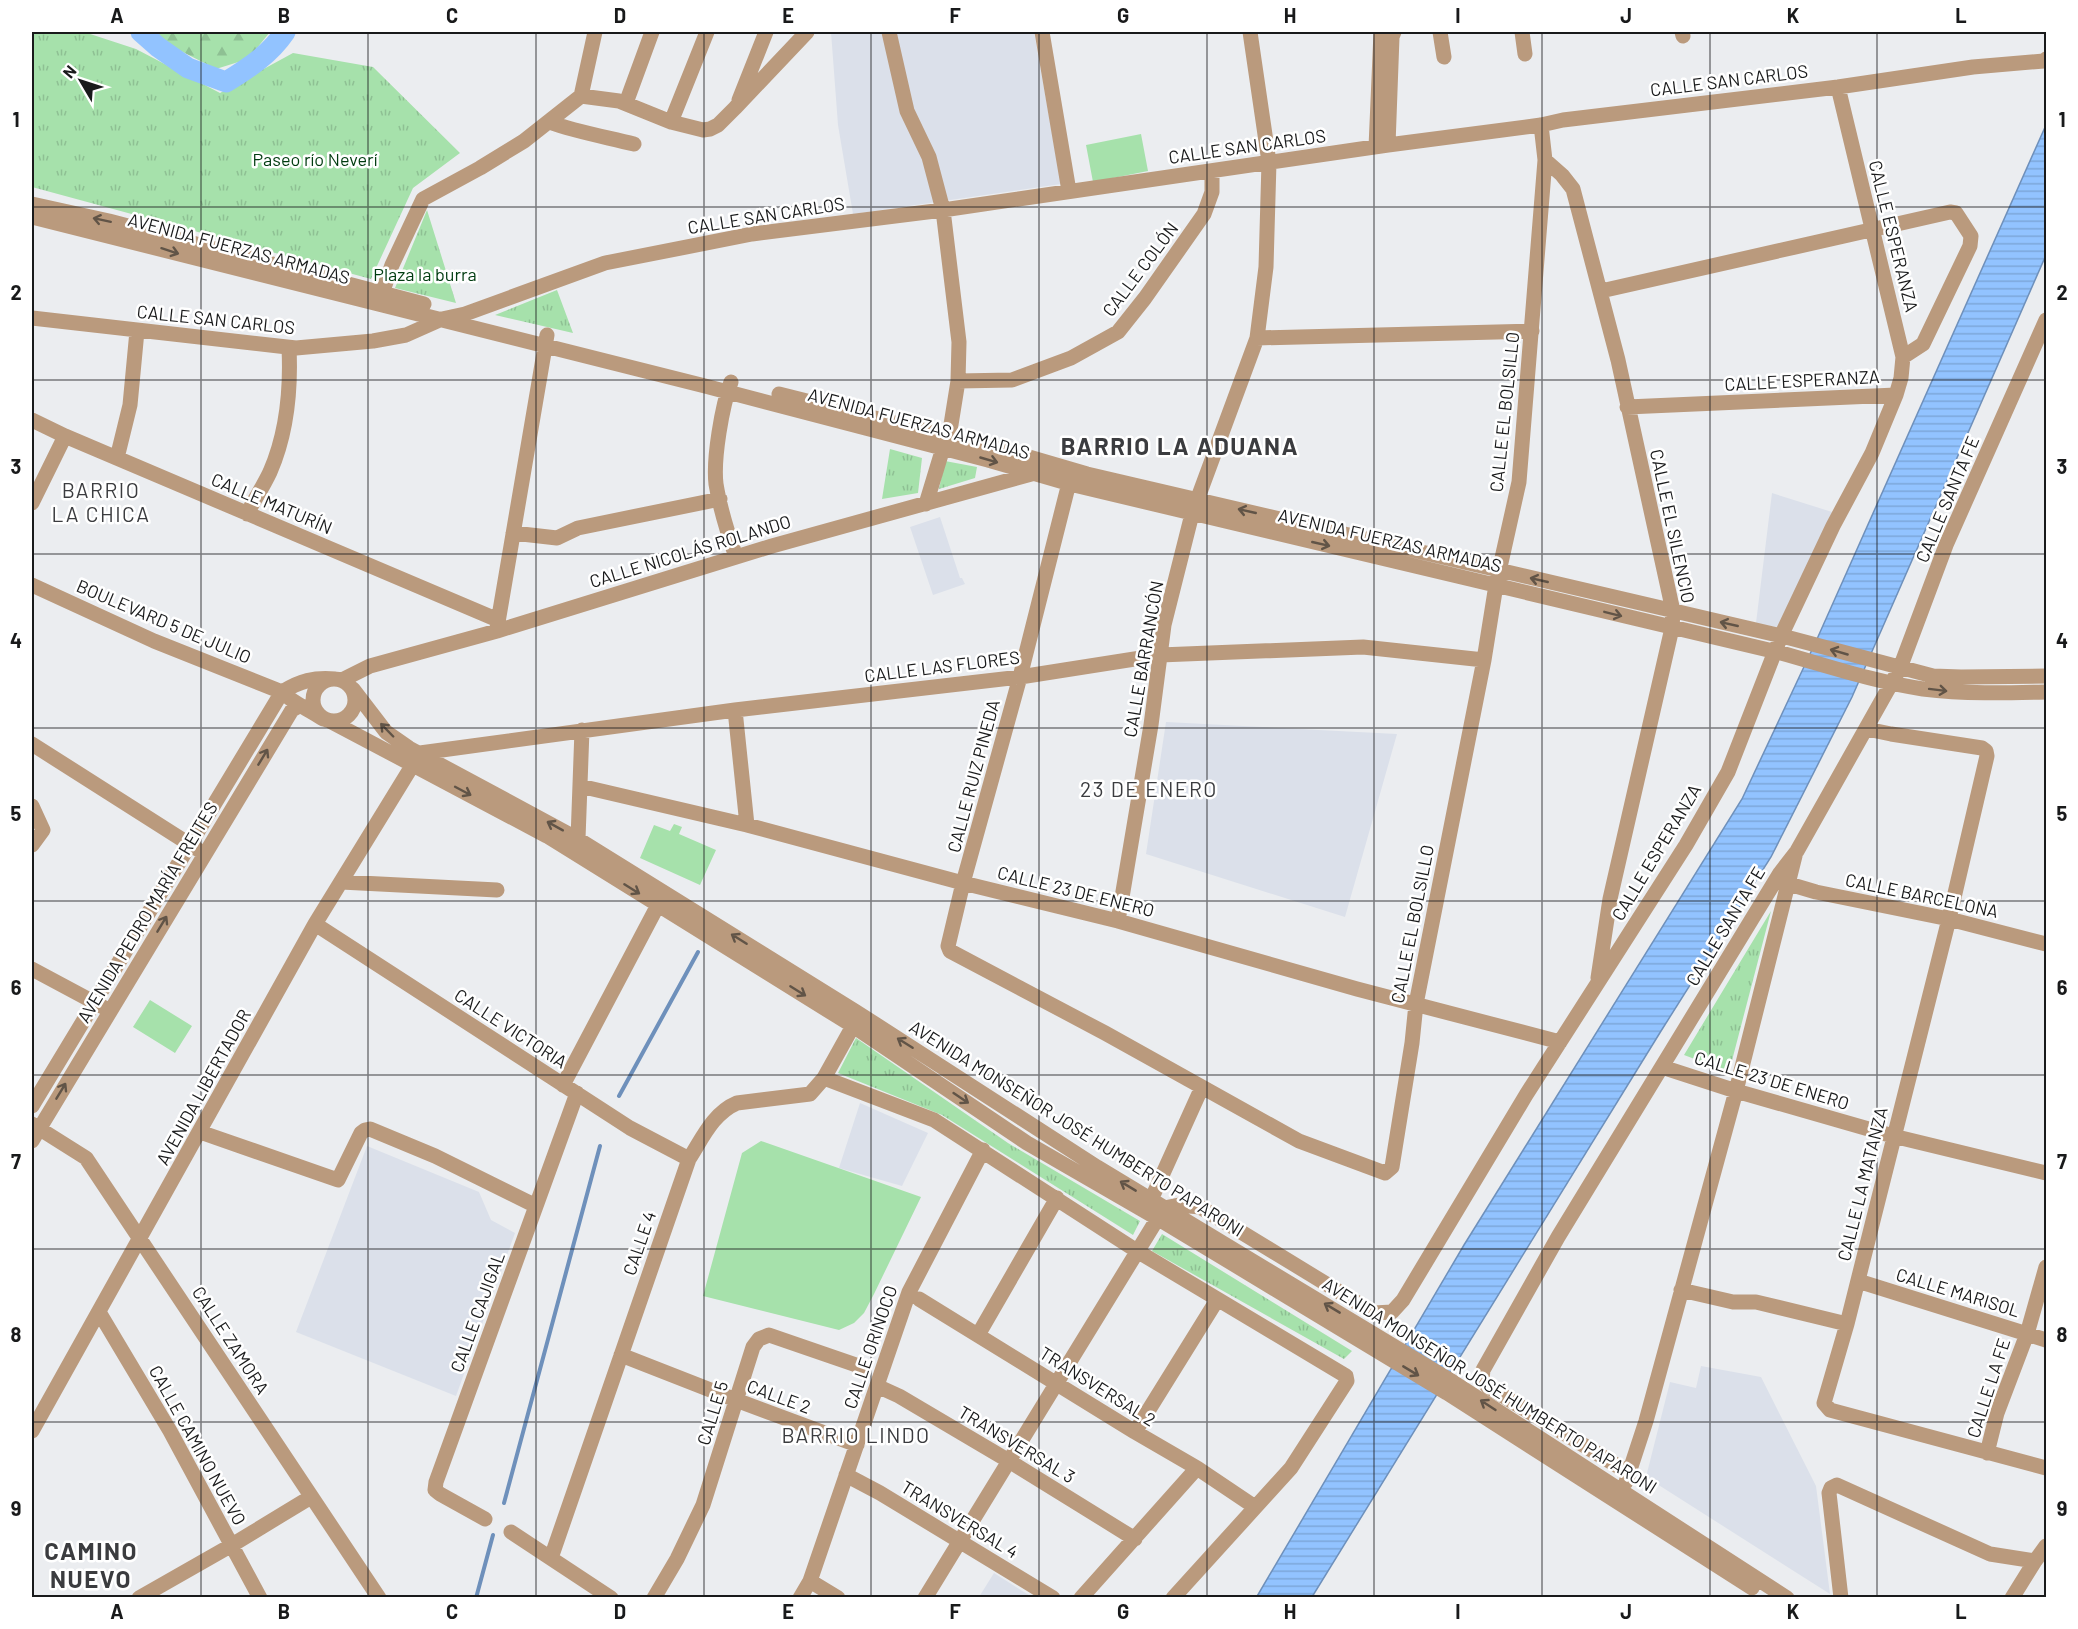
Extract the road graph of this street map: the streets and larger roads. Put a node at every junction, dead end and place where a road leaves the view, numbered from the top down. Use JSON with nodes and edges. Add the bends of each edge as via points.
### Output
{"nodes":[{"id":1,"x":595,"y":32,"type":"edge"},
{"id":2,"x":652,"y":32,"type":"edge"},
{"id":3,"x":707,"y":32,"type":"edge"},
{"id":4,"x":766,"y":32,"type":"edge"},
{"id":5,"x":807,"y":32,"type":"edge"},
{"id":6,"x":889,"y":32,"type":"edge"},
{"id":7,"x":1042,"y":32,"type":"edge"},
{"id":8,"x":1250,"y":32,"type":"edge"},
{"id":9,"x":1381,"y":32,"type":"edge"},
{"id":10,"x":1394,"y":32,"type":"edge"},
{"id":11,"x":1440,"y":32,"type":"edge"},
{"id":12,"x":1522,"y":32,"type":"edge"},
{"id":13,"x":1526,"y":54,"type":"dead end"},
{"id":14,"x":1444,"y":57,"type":"dead end"},
{"id":15,"x":2045,"y":60,"type":"edge"},
{"id":16,"x":1838,"y":87,"type":"junction"},
{"id":17,"x":581,"y":96,"type":"junction"},
{"id":18,"x":626,"y":103,"type":"junction"},
{"id":19,"x":735,"y":108,"type":"junction"},
{"id":20,"x":549,"y":122,"type":"junction"},
{"id":21,"x":671,"y":122,"type":"junction"},
{"id":22,"x":1541,"y":125,"type":"junction"},
{"id":23,"x":634,"y":144,"type":"dead end"},
{"id":24,"x":1382,"y":146,"type":"junction"},
{"id":25,"x":1545,"y":160,"type":"junction"},
{"id":26,"x":1269,"y":162,"type":"junction"},
{"id":27,"x":1212,"y":172,"type":"junction"},
{"id":28,"x":1070,"y":191,"type":"junction"},
{"id":29,"x":32,"y":204,"type":"edge"},
{"id":30,"x":943,"y":210,"type":"junction"},
{"id":31,"x":32,"y":217,"type":"edge"},
{"id":32,"x":1873,"y":228,"type":"junction"},
{"id":33,"x":1601,"y":291,"type":"junction"},
{"id":34,"x":380,"y":299,"type":"junction"},
{"id":35,"x":465,"y":314,"type":"junction"},
{"id":36,"x":32,"y":318,"type":"edge"},
{"id":37,"x":442,"y":319,"type":"junction"},
{"id":38,"x":2046,"y":320,"type":"edge"},
{"id":39,"x":137,"y":331,"type":"junction"},
{"id":40,"x":1532,"y":331,"type":"junction"},
{"id":41,"x":1257,"y":338,"type":"junction"},
{"id":42,"x":545,"y":340,"type":"junction"},
{"id":43,"x":289,"y":348,"type":"junction"},
{"id":44,"x":1903,"y":357,"type":"junction"},
{"id":45,"x":958,"y":381,"type":"junction"},
{"id":46,"x":729,"y":387,"type":"junction"},
{"id":47,"x":1896,"y":395,"type":"junction"},
{"id":48,"x":1627,"y":407,"type":"junction"},
{"id":49,"x":32,"y":420,"type":"edge"},
{"id":50,"x":65,"y":436,"type":"junction"},
{"id":51,"x":946,"y":443,"type":"junction"},
{"id":52,"x":117,"y":458,"type":"junction"},
{"id":53,"x":1050,"y":463,"type":"junction"},
{"id":54,"x":1034,"y":474,"type":"junction"},
{"id":55,"x":1071,"y":476,"type":"junction"},
{"id":56,"x":720,"y":499,"type":"junction"},
{"id":57,"x":32,"y":503,"type":"edge"},
{"id":58,"x":926,"y":504,"type":"junction"},
{"id":59,"x":1195,"y":507,"type":"junction"},
{"id":60,"x":247,"y":514,"type":"junction"},
{"id":61,"x":513,"y":533,"type":"junction"},
{"id":62,"x":736,"y":557,"type":"junction"},
{"id":63,"x":1497,"y":578,"type":"junction"},
{"id":64,"x":32,"y":585,"type":"edge"},
{"id":65,"x":1673,"y":611,"type":"junction"},
{"id":66,"x":498,"y":626,"type":"junction"},
{"id":67,"x":1672,"y":628,"type":"junction"},
{"id":68,"x":1784,"y":636,"type":"junction"},
{"id":69,"x":1778,"y":653,"type":"junction"},
{"id":70,"x":1160,"y":655,"type":"junction"},
{"id":71,"x":1484,"y":660,"type":"junction"},
{"id":72,"x":1896,"y":667,"type":"junction"},
{"id":73,"x":2046,"y":676,"type":"edge"},
{"id":74,"x":1020,"y":677,"type":"junction"},
{"id":75,"x":1887,"y":681,"type":"junction"},
{"id":76,"x":343,"y":683,"type":"junction"},
{"id":77,"x":282,"y":692,"type":"junction"},
{"id":78,"x":2046,"y":692,"type":"edge"},
{"id":79,"x":299,"y":706,"type":"junction"},
{"id":80,"x":735,"y":711,"type":"junction"},
{"id":81,"x":326,"y":720,"type":"junction"},
{"id":82,"x":1867,"y":729,"type":"junction"},
{"id":83,"x":582,"y":730,"type":"junction"},
{"id":84,"x":32,"y":744,"type":"edge"},
{"id":85,"x":416,"y":759,"type":"junction"},
{"id":86,"x":580,"y":786,"type":"junction"},
{"id":87,"x":32,"y":806,"type":"edge"},
{"id":88,"x":747,"y":825,"type":"junction"},
{"id":89,"x":578,"y":839,"type":"junction"},
{"id":90,"x":32,"y":844,"type":"edge"},
{"id":91,"x":190,"y":844,"type":"junction"},
{"id":92,"x":1797,"y":850,"type":"junction"},
{"id":93,"x":204,"y":854,"type":"junction"},
{"id":94,"x":341,"y":882,"type":"junction"},
{"id":95,"x":963,"y":883,"type":"junction"},
{"id":96,"x":1789,"y":884,"type":"junction"},
{"id":97,"x":497,"y":890,"type":"dead end"},
{"id":98,"x":658,"y":905,"type":"junction"},
{"id":99,"x":1949,"y":919,"type":"junction"},
{"id":100,"x":1118,"y":921,"type":"junction"},
{"id":101,"x":315,"y":924,"type":"junction"},
{"id":102,"x":2046,"y":944,"type":"edge"},
{"id":103,"x":32,"y":969,"type":"edge"},
{"id":104,"x":1597,"y":984,"type":"junction"},
{"id":105,"x":94,"y":1002,"type":"junction"},
{"id":106,"x":1416,"y":1004,"type":"junction"},
{"id":107,"x":110,"y":1010,"type":"junction"},
{"id":108,"x":853,"y":1026,"type":"junction"},
{"id":109,"x":1560,"y":1042,"type":"junction"},
{"id":110,"x":1662,"y":1067,"type":"junction"},
{"id":111,"x":824,"y":1078,"type":"junction"},
{"id":112,"x":563,"y":1084,"type":"junction"},
{"id":113,"x":1202,"y":1087,"type":"junction"},
{"id":114,"x":1736,"y":1091,"type":"junction"},
{"id":115,"x":577,"y":1093,"type":"junction"},
{"id":116,"x":32,"y":1106,"type":"edge"},
{"id":117,"x":34,"y":1131,"type":"edge"},
{"id":118,"x":200,"y":1132,"type":"junction"},
{"id":119,"x":1893,"y":1136,"type":"junction"},
{"id":120,"x":983,"y":1150,"type":"junction"},
{"id":121,"x":689,"y":1159,"type":"junction"},
{"id":122,"x":2046,"y":1173,"type":"edge"},
{"id":123,"x":1057,"y":1198,"type":"junction"},
{"id":124,"x":1151,"y":1200,"type":"junction"},
{"id":125,"x":536,"y":1206,"type":"junction"},
{"id":126,"x":1161,"y":1213,"type":"junction"},
{"id":127,"x":141,"y":1238,"type":"junction"},
{"id":128,"x":1137,"y":1251,"type":"junction"},
{"id":129,"x":2046,"y":1267,"type":"edge"},
{"id":130,"x":1858,"y":1281,"type":"junction"},
{"id":131,"x":1681,"y":1290,"type":"junction"},
{"id":132,"x":919,"y":1299,"type":"dead end"},
{"id":133,"x":1217,"y":1300,"type":"junction"},
{"id":134,"x":99,"y":1312,"type":"junction"},
{"id":135,"x":1847,"y":1324,"type":"junction"},
{"id":136,"x":2026,"y":1334,"type":"junction"},
{"id":137,"x":978,"y":1335,"type":"junction"},
{"id":138,"x":2046,"y":1340,"type":"edge"},
{"id":139,"x":621,"y":1355,"type":"junction"},
{"id":140,"x":862,"y":1366,"type":"dead end"},
{"id":141,"x":1057,"y":1383,"type":"junction"},
{"id":142,"x":877,"y":1386,"type":"junction"},
{"id":143,"x":1450,"y":1387,"type":"junction"},
{"id":144,"x":736,"y":1400,"type":"junction"},
{"id":145,"x":32,"y":1431,"type":"edge"},
{"id":146,"x":1135,"y":1432,"type":"junction"},
{"id":147,"x":857,"y":1445,"type":"junction"},
{"id":148,"x":1987,"y":1453,"type":"junction"},
{"id":149,"x":1009,"y":1461,"type":"junction"},
{"id":150,"x":1197,"y":1468,"type":"junction"},
{"id":151,"x":2046,"y":1468,"type":"edge"},
{"id":152,"x":1629,"y":1473,"type":"junction"},
{"id":153,"x":846,"y":1475,"type":"junction"},
{"id":154,"x":1623,"y":1492,"type":"junction"},
{"id":155,"x":311,"y":1497,"type":"junction"},
{"id":156,"x":1255,"y":1507,"type":"junction"},
{"id":157,"x":484,"y":1519,"type":"dead end"},
{"id":158,"x":511,"y":1532,"type":"dead end"},
{"id":159,"x":1135,"y":1539,"type":"junction"},
{"id":160,"x":960,"y":1542,"type":"junction"},
{"id":161,"x":232,"y":1545,"type":"junction"},
{"id":162,"x":2046,"y":1546,"type":"edge"},
{"id":163,"x":551,"y":1558,"type":"junction"},
{"id":164,"x":2034,"y":1561,"type":"junction"},
{"id":165,"x":810,"y":1581,"type":"junction"},
{"id":166,"x":156,"y":1593,"type":"edge"},
{"id":167,"x":1762,"y":1593,"type":"edge"},
{"id":168,"x":139,"y":1598,"type":"edge"},
{"id":169,"x":261,"y":1598,"type":"edge"},
{"id":170,"x":379,"y":1598,"type":"edge"},
{"id":171,"x":611,"y":1598,"type":"edge"},
{"id":172,"x":654,"y":1598,"type":"edge"},
{"id":173,"x":800,"y":1598,"type":"edge"},
{"id":174,"x":838,"y":1598,"type":"edge"},
{"id":175,"x":925,"y":1598,"type":"edge"},
{"id":176,"x":1053,"y":1598,"type":"edge"},
{"id":177,"x":1081,"y":1598,"type":"edge"},
{"id":178,"x":1173,"y":1598,"type":"edge"},
{"id":179,"x":1787,"y":1598,"type":"edge"},
{"id":180,"x":1841,"y":1598,"type":"edge"},
{"id":181,"x":2012,"y":1598,"type":"edge"}],
"edges":[{"from":1,"to":17,"type":"street"},
{"from":2,"to":18,"type":"street"},
{"from":3,"to":21,"type":"street"},
{"from":4,"to":19,"type":"street"},
{"from":5,"to":19,"type":"street"},
{"from":6,"to":30,"type":"street","via":[[907,111],[929,158]]},
{"from":7,"to":28,"type":"street"},
{"from":8,"to":26,"type":"street","name":"CALLE BARRANCÓN"},
{"from":9,"to":24,"type":"street"},
{"from":10,"to":24,"type":"street"},
{"from":11,"to":14,"type":"street"},
{"from":12,"to":13,"type":"street"},
{"from":15,"to":16,"type":"street","name":"CALLE SAN CARLOS"},
{"from":16,"to":22,"type":"street","name":"CALLE SAN CARLOS"},
{"from":16,"to":32,"type":"street","name":"CALLE ESPERANZA"},
{"from":17,"to":18,"type":"street"},
{"from":17,"to":20,"type":"street"},
{"from":18,"to":21,"type":"street"},
{"from":19,"to":21,"type":"street","via":[[710,129]]},
{"from":20,"to":23,"type":"street"},
{"from":20,"to":34,"type":"street","via":[[423,200]]},
{"from":22,"to":24,"type":"street","name":"CALLE SAN CARLOS"},
{"from":22,"to":25,"type":"street","name":"CALLE EL BOLSILLO"},
{"from":24,"to":26,"type":"street","name":"CALLE SAN CARLOS"},
{"from":25,"to":33,"type":"street","name":"CALLE EL SILENCIO","via":[[1573,189]]},
{"from":25,"to":40,"type":"street","name":"CALLE EL BOLSILLO"},
{"from":26,"to":27,"type":"street","name":"CALLE SAN CARLOS"},
{"from":26,"to":41,"type":"street","name":"CALLE BARRANCÓN","via":[[1266,267]]},
{"from":27,"to":28,"type":"street","name":"CALLE SAN CARLOS"},
{"from":27,"to":45,"type":"street","name":"CALLE COLÓN","via":[[1212,192],[1204,214],[1118,332],[1071,358],[1012,381]]},
{"from":28,"to":30,"type":"street","name":"CALLE SAN CARLOS"},
{"from":34,"to":29,"type":"street","name":"AVENIDA FUERZAS ARMADAS","one_way":true,"via":[[109,221]]},
{"from":30,"to":35,"type":"street","name":"CALLE SAN CARLOS","via":[[752,234],[605,263]]},
{"from":30,"to":45,"type":"street","via":[[959,342]]},
{"from":31,"to":34,"type":"street","name":"AVENIDA FUERZAS ARMADAS","one_way":true,"via":[[221,266]]},
{"from":32,"to":33,"type":"street"},
{"from":32,"to":44,"type":"street","name":"CALLE ESPERANZA"},
{"from":32,"to":44,"type":"street","via":[[1950,212],[1961,218],[1971,236],[1970,246],[1923,344]]},
{"from":33,"to":48,"type":"street","name":"CALLE EL SILENCIO"},
{"from":34,"to":35,"type":"street","name":"AVENIDA FUERZAS ARMADAS"},
{"from":34,"to":37,"type":"street","name":"AVENIDA FUERZAS ARMADAS"},
{"from":35,"to":37,"type":"street","name":"CALLE SAN CARLOS"},
{"from":35,"to":42,"type":"street","name":"AVENIDA FUERZAS ARMADAS"},
{"from":36,"to":39,"type":"street","name":"CALLE SAN CARLOS"},
{"from":37,"to":42,"type":"street","name":"AVENIDA FUERZAS ARMADAS"},
{"from":37,"to":43,"type":"street","name":"CALLE SAN CARLOS","via":[[406,335]]},
{"from":38,"to":72,"type":"street","name":"CALLE SANTA FE"},
{"from":39,"to":43,"type":"street","name":"CALLE SAN CARLOS"},
{"from":39,"to":52,"type":"street","via":[[130,405]]},
{"from":40,"to":41,"type":"street"},
{"from":40,"to":63,"type":"street","name":"CALLE EL BOLSILLO","via":[[1519,482]]},
{"from":41,"to":59,"type":"street","name":"CALLE BARRANCÓN"},
{"from":42,"to":46,"type":"street","name":"AVENIDA FUERZAS ARMADAS"},
{"from":42,"to":61,"type":"street"},
{"from":43,"to":60,"type":"street","via":[[291,382],[285,422],[270,472]]},
{"from":44,"to":47,"type":"street","name":"CALLE ESPERANZA"},
{"from":45,"to":51,"type":"street"},
{"from":46,"to":51,"type":"street","name":"AVENIDA FUERZAS ARMADAS"},
{"from":46,"to":56,"type":"street","via":[[718,448],[716,483]]},
{"from":47,"to":48,"type":"street","name":"CALLE ESPERANZA"},
{"from":47,"to":68,"type":"street","name":"CALLE ESPERANZA"},
{"from":48,"to":65,"type":"street","name":"CALLE EL SILENCIO"},
{"from":49,"to":50,"type":"street","name":"CALLE MATURÍN"},
{"from":50,"to":52,"type":"street","name":"CALLE MATURÍN"},
{"from":50,"to":57,"type":"street"},
{"from":51,"to":53,"type":"street","name":"AVENIDA FUERZAS ARMADAS"},
{"from":51,"to":54,"type":"street","name":"AVENIDA FUERZAS ARMADAS","one_way":true},
{"from":51,"to":58,"type":"street"},
{"from":52,"to":60,"type":"street","name":"CALLE MATURÍN"},
{"from":53,"to":54,"type":"street","name":"CALLE NICOLÁS ROLANDO"},
{"from":53,"to":55,"type":"street","name":"AVENIDA FUERZAS ARMADAS"},
{"from":54,"to":55,"type":"street","name":"AVENIDA FUERZAS ARMADAS"},
{"from":54,"to":58,"type":"street","name":"CALLE NICOLÁS ROLANDO"},
{"from":55,"to":59,"type":"street","name":"AVENIDA FUERZAS ARMADAS"},
{"from":55,"to":74,"type":"street","name":"CALLE RUIZ PINEDA"},
{"from":56,"to":61,"type":"street","via":[[578,528],[557,538]]},
{"from":56,"to":62,"type":"street"},
{"from":58,"to":62,"type":"street","name":"CALLE NICOLÁS ROLANDO"},
{"from":59,"to":63,"type":"street","name":"AVENIDA FUERZAS ARMADAS"},
{"from":59,"to":70,"type":"street","name":"CALLE BARRANCÓN","via":[[1164,625]]},
{"from":60,"to":66,"type":"street","name":"CALLE MATURÍN"},
{"from":61,"to":66,"type":"street"},
{"from":62,"to":66,"type":"street","name":"CALLE NICOLÁS ROLANDO"},
{"from":65,"to":63,"type":"street","name":"AVENIDA FUERZAS ARMADAS","one_way":true},
{"from":63,"to":67,"type":"street","name":"AVENIDA FUERZAS ARMADAS","one_way":true},
{"from":63,"to":71,"type":"street","name":"CALLE EL BOLSILLO"},
{"from":64,"to":77,"type":"street","name":"BOULEVARD 5 DE JULIO","via":[[154,641]]},
{"from":65,"to":67,"type":"street","name":"CALLE EL SILENCIO"},
{"from":68,"to":65,"type":"street","name":"AVENIDA FUERZAS ARMADAS","one_way":true},
{"from":66,"to":76,"type":"street","name":"CALLE NICOLÁS ROLANDO","via":[[370,666]]},
{"from":67,"to":69,"type":"street","name":"AVENIDA FUERZAS ARMADAS"},
{"from":67,"to":104,"type":"street","name":"CALLE EL SILENCIO","via":[[1610,899]]},
{"from":68,"to":69,"type":"street","name":"CALLE ESPERANZA"},
{"from":72,"to":68,"type":"street","name":"AVENIDA FUERZAS ARMADAS","one_way":true},
{"from":69,"to":75,"type":"street","name":"AVENIDA FUERZAS ARMADAS"},
{"from":69,"to":104,"type":"street","name":"CALLE ESPERANZA","via":[[1728,771]]},
{"from":70,"to":71,"type":"street","name":"CALLE LAS FLORES","via":[[1363,647]]},
{"from":70,"to":74,"type":"street","name":"CALLE LAS FLORES"},
{"from":70,"to":100,"type":"street","name":"CALLE BARRANCÓN"},
{"from":71,"to":106,"type":"street","name":"CALLE EL BOLSILLO"},
{"from":72,"to":73,"type":"street","name":"AVENIDA FUERZAS ARMADAS","via":[[1933,676]]},
{"from":72,"to":75,"type":"street","name":"CALLE SANTA FE"},
{"from":74,"to":80,"type":"street","name":"CALLE LAS FLORES"},
{"from":74,"to":95,"type":"street","name":"CALLE RUIZ PINEDA"},
{"from":75,"to":78,"type":"street","name":"AVENIDA FUERZAS ARMADAS","one_way":true,"via":[[1950,692]]},
{"from":75,"to":82,"type":"street","name":"CALLE SANTA FE"},
{"from":76,"to":77,"type":"street","via":[[316,678],[298,682]]},
{"from":76,"to":81,"type":"street","via":[[356,703],[349,716],[337,722]]},
{"from":76,"to":81,"type":"street","via":[[322,682],[314,694],[314,708]]},
{"from":85,"to":76,"type":"street","name":"AVENIDA MONSEÑOR JOSÉ HUMBERTO PAPARONI","one_way":true},
{"from":77,"to":79,"type":"street","name":"BOULEVARD 5 DE JULIO"},
{"from":77,"to":91,"type":"street","name":"AVENIDA PEDRO MARÍA FREITES"},
{"from":79,"to":81,"type":"street","name":"AVENIDA MONSEÑOR JOSÉ HUMBERTO PAPARONI"},
{"from":93,"to":79,"type":"street","name":"AVENIDA PEDRO MARÍA FREITES","one_way":true,"via":[[292,710]]},
{"from":80,"to":83,"type":"street","name":"CALLE LAS FLORES"},
{"from":80,"to":88,"type":"street"},
{"from":81,"to":85,"type":"street","name":"AVENIDA MONSEÑOR JOSÉ HUMBERTO PAPARONI"},
{"from":82,"to":92,"type":"street","name":"CALLE SANTA FE"},
{"from":82,"to":99,"type":"street","name":"CALLE LA MATANZA","via":[[1986,751]]},
{"from":83,"to":85,"type":"street","name":"CALLE LAS FLORES"},
{"from":83,"to":86,"type":"street"},
{"from":84,"to":91,"type":"street"},
{"from":89,"to":85,"type":"street","name":"AVENIDA MONSEÑOR JOSÉ HUMBERTO PAPARONI","one_way":true},
{"from":85,"to":94,"type":"street","name":"AVENIDA LIBERTADOR"},
{"from":85,"to":98,"type":"street","name":"AVENIDA MONSEÑOR JOSÉ HUMBERTO PAPARONI","one_way":true},
{"from":86,"to":88,"type":"street","name":"CALLE 23 DE ENERO"},
{"from":86,"to":89,"type":"street"},
{"from":87,"to":90,"type":"street","via":[[42,830]]},
{"from":88,"to":95,"type":"street","name":"CALLE 23 DE ENERO"},
{"from":124,"to":89,"type":"street","name":"AVENIDA MONSEÑOR JOSÉ HUMBERTO PAPARONI","one_way":true},
{"from":91,"to":93,"type":"street"},
{"from":91,"to":105,"type":"street","name":"AVENIDA PEDRO MARÍA FREITES"},
{"from":92,"to":96,"type":"street"},
{"from":92,"to":110,"type":"street","name":"CALLE SANTA FE"},
{"from":107,"to":93,"type":"street","name":"AVENIDA PEDRO MARÍA FREITES","one_way":true},
{"from":94,"to":97,"type":"street"},
{"from":94,"to":101,"type":"street","name":"AVENIDA LIBERTADOR"},
{"from":95,"to":100,"type":"street","name":"CALLE 23 DE ENERO"},
{"from":95,"to":113,"type":"street","name":"CALLE EL BOLSILLO","via":[[950,951]]},
{"from":96,"to":99,"type":"street","name":"CALLE BARCELONA"},
{"from":96,"to":114,"type":"street"},
{"from":98,"to":108,"type":"street","name":"AVENIDA MONSEÑOR JOSÉ HUMBERTO PAPARONI","one_way":true},
{"from":98,"to":112,"type":"street"},
{"from":99,"to":102,"type":"street","name":"CALLE BARCELONA"},
{"from":99,"to":119,"type":"street","name":"CALLE LA MATANZA"},
{"from":100,"to":106,"type":"street","name":"CALLE 23 DE ENERO"},
{"from":101,"to":112,"type":"street","name":"CALLE VICTORIA"},
{"from":101,"to":118,"type":"street","name":"AVENIDA LIBERTADOR"},
{"from":103,"to":105,"type":"street"},
{"from":104,"to":109,"type":"street","name":"CALLE ESPERANZA"},
{"from":105,"to":107,"type":"street"},
{"from":105,"to":116,"type":"street","name":"AVENIDA PEDRO MARÍA FREITES"},
{"from":106,"to":109,"type":"street","name":"CALLE 23 DE ENERO"},
{"from":106,"to":113,"type":"street","name":"CALLE EL BOLSILLO","via":[[1392,1167],[1385,1173],[1299,1141]]},
{"from":117,"to":107,"type":"street","name":"AVENIDA PEDRO MARÍA FREITES","one_way":true},
{"from":108,"to":111,"type":"street","name":"CALLE 4"},
{"from":108,"to":126,"type":"street","name":"AVENIDA MONSEÑOR JOSÉ HUMBERTO PAPARONI","one_way":true,"via":[[1026,1143]]},
{"from":109,"to":126,"type":"street","name":"CALLE ESPERANZA","via":[[1392,1312],[1374,1313],[1200,1207],[1179,1206]]},
{"from":110,"to":114,"type":"street","name":"CALLE 23 DE ENERO"},
{"from":110,"to":152,"type":"street","name":"CALLE SANTA FE","via":[[1558,1237],[1483,1370],[1482,1379],[1487,1386]]},
{"from":111,"to":120,"type":"street","via":[[934,1120]]},
{"from":111,"to":121,"type":"street","name":"CALLE 4","via":[[810,1094],[727,1107],[718,1114]]},
{"from":112,"to":115,"type":"street","name":"CALLE VICTORIA"},
{"from":113,"to":124,"type":"street"},
{"from":114,"to":119,"type":"street","name":"CALLE 23 DE ENERO"},
{"from":114,"to":131,"type":"street"},
{"from":115,"to":121,"type":"street","name":"CALLE VICTORIA","via":[[630,1128]]},
{"from":115,"to":125,"type":"street","name":"CALLE CAJIGAL"},
{"from":117,"to":127,"type":"street","name":"CALLE ZAMORA","via":[[87,1158]]},
{"from":118,"to":125,"type":"street","via":[[338,1180],[361,1133],[370,1130],[435,1156]]},
{"from":118,"to":127,"type":"street","name":"AVENIDA LIBERTADOR"},
{"from":119,"to":122,"type":"street","name":"CALLE 23 DE ENERO"},
{"from":119,"to":130,"type":"street","name":"CALLE LA MATANZA"},
{"from":120,"to":123,"type":"street"},
{"from":120,"to":142,"type":"street","name":"CALLE ORINOCO","via":[[909,1292]]},
{"from":121,"to":139,"type":"street","name":"CALLE 4"},
{"from":123,"to":128,"type":"street"},
{"from":123,"to":137,"type":"street"},
{"from":124,"to":126,"type":"street","name":"AVENIDA MONSEÑOR JOSÉ HUMBERTO PAPARONI"},
{"from":125,"to":157,"type":"street","name":"CALLE CAJIGAL","via":[[436,1482],[435,1490]]},
{"from":126,"to":128,"type":"street"},
{"from":126,"to":143,"type":"street","name":"AVENIDA MONSEÑOR JOSÉ HUMBERTO PAPARONI"},
{"from":127,"to":134,"type":"street","name":"AVENIDA LIBERTADOR"},
{"from":127,"to":155,"type":"street","name":"CALLE ZAMORA"},
{"from":128,"to":133,"type":"street"},
{"from":128,"to":141,"type":"street"},
{"from":129,"to":136,"type":"street","name":"CALLE LA FE"},
{"from":130,"to":135,"type":"street","name":"CALLE LA MATANZA"},
{"from":130,"to":136,"type":"street","name":"CALLE MARISOL"},
{"from":131,"to":135,"type":"street","via":[[1733,1302],[1756,1302]]},
{"from":131,"to":152,"type":"street"},
{"from":132,"to":137,"type":"street","name":"TRANSVERSAL 2"},
{"from":133,"to":146,"type":"street"},
{"from":133,"to":156,"type":"street","via":[[1342,1372],[1347,1381],[1291,1468]]},
{"from":134,"to":145,"type":"street","name":"AVENIDA LIBERTADOR"},
{"from":134,"to":161,"type":"street","name":"CALLE CAMINO NUEVO"},
{"from":135,"to":148,"type":"street","name":"CALLE LA MATANZA","via":[[1826,1407]]},
{"from":136,"to":138,"type":"street","name":"CALLE MARISOL"},
{"from":136,"to":148,"type":"street","name":"CALLE LA FE"},
{"from":137,"to":141,"type":"street","name":"TRANSVERSAL 2"},
{"from":139,"to":144,"type":"street","name":"CALLE 2"},
{"from":139,"to":163,"type":"street","name":"CALLE 4"},
{"from":140,"to":144,"type":"street","name":"CALLE 5","via":[[770,1335],[759,1339],[753,1347]]},
{"from":141,"to":146,"type":"street","name":"TRANSVERSAL 2"},
{"from":141,"to":149,"type":"street"},
{"from":142,"to":147,"type":"street","name":"CALLE ORINOCO"},
{"from":142,"to":149,"type":"street","name":"TRANSVERSAL 3"},
{"from":154,"to":143,"type":"street","name":"AVENIDA MONSEÑOR JOSÉ HUMBERTO PAPARONI","one_way":true},
{"from":143,"to":167,"type":"street","name":"AVENIDA MONSEÑOR JOSÉ HUMBERTO PAPARONI"},
{"from":144,"to":147,"type":"street","name":"CALLE 2"},
{"from":144,"to":172,"type":"street","name":"CALLE 5","via":[[703,1505]]},
{"from":146,"to":150,"type":"street","name":"TRANSVERSAL 2"},
{"from":147,"to":153,"type":"street","name":"CALLE ORINOCO"},
{"from":148,"to":151,"type":"street","name":"CALLE LA MATANZA"},
{"from":149,"to":159,"type":"street","name":"TRANSVERSAL 3"},
{"from":149,"to":160,"type":"street"},
{"from":150,"to":156,"type":"street","name":"TRANSVERSAL 2"},
{"from":150,"to":159,"type":"street"},
{"from":152,"to":154,"type":"street"},
{"from":153,"to":160,"type":"street","name":"TRANSVERSAL 4"},
{"from":153,"to":165,"type":"street","name":"CALLE ORINOCO"},
{"from":154,"to":167,"type":"street","name":"AVENIDA MONSEÑOR JOSÉ HUMBERTO PAPARONI"},
{"from":155,"to":161,"type":"street"},
{"from":155,"to":170,"type":"street","name":"CALLE ZAMORA"},
{"from":156,"to":178,"type":"street"},
{"from":158,"to":163,"type":"street"},
{"from":159,"to":177,"type":"street"},
{"from":160,"to":175,"type":"street"},
{"from":160,"to":176,"type":"street","name":"TRANSVERSAL 4"},
{"from":161,"to":166,"type":"street"},
{"from":161,"to":169,"type":"street","name":"CALLE CAMINO NUEVO"},
{"from":162,"to":164,"type":"street"},
{"from":163,"to":171,"type":"street"},
{"from":164,"to":180,"type":"street","via":[[1989,1554],[1837,1485],[1829,1493]]},
{"from":164,"to":181,"type":"street"},
{"from":165,"to":173,"type":"street","name":"CALLE ORINOCO"},
{"from":165,"to":174,"type":"street"},
{"from":166,"to":168,"type":"street"},
{"from":167,"to":179,"type":"street","name":"AVENIDA MONSEÑOR JOSÉ HUMBERTO PAPARONI"}]}
